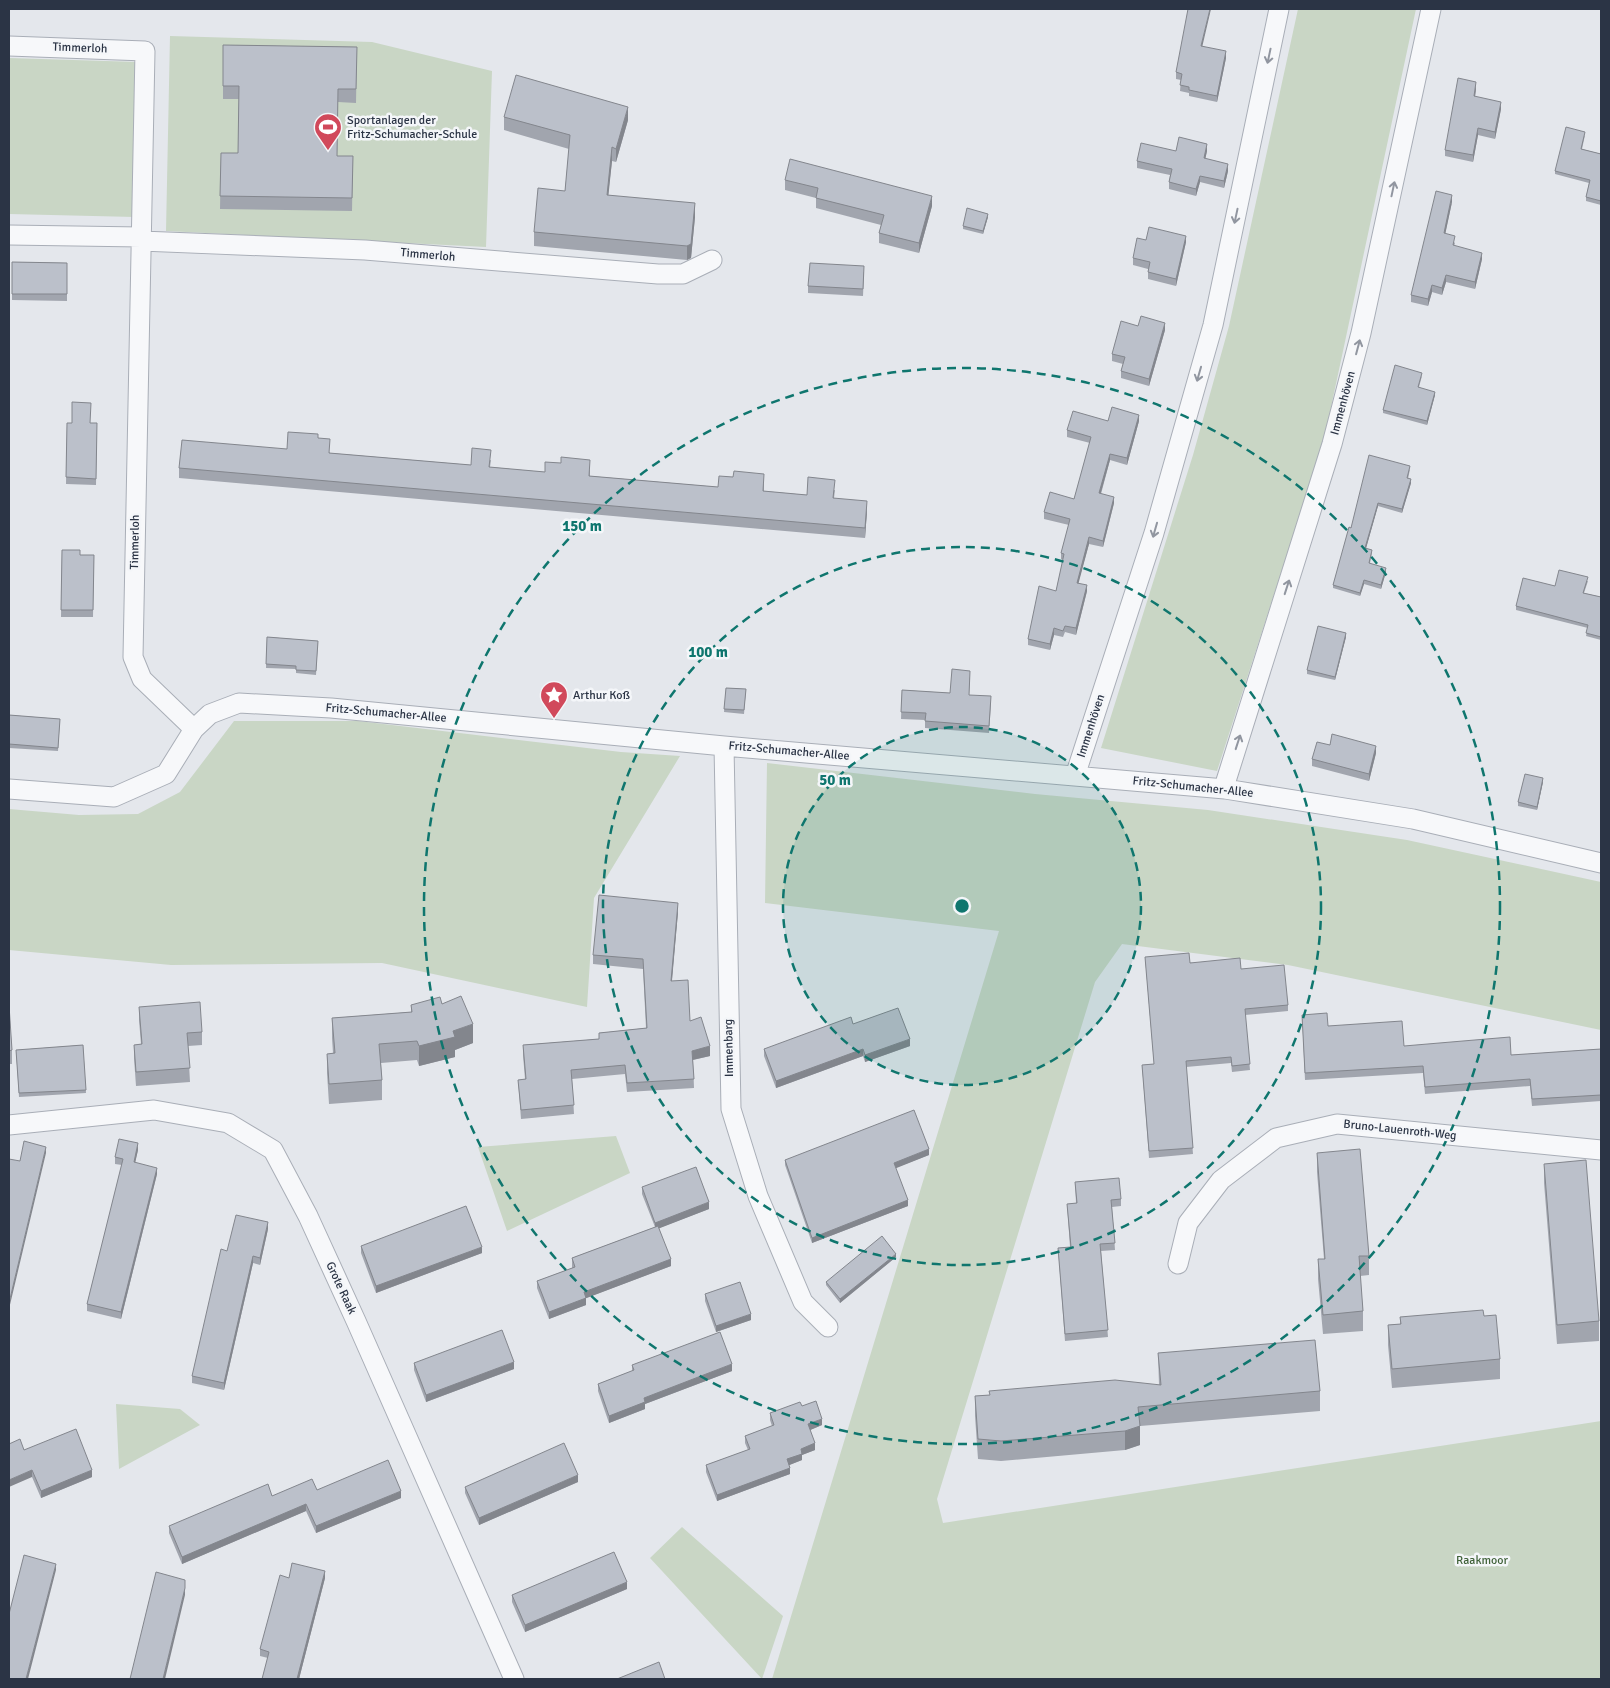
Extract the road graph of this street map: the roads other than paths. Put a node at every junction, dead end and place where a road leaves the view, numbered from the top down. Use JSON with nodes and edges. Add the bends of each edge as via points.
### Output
{"nodes":[{"id":1,"x":1279,"y":9,"type":"edge"},
{"id":2,"x":1431,"y":9,"type":"edge"},
{"id":3,"x":9,"y":46,"type":"edge"},
{"id":4,"x":9,"y":235,"type":"edge"},
{"id":5,"x":141,"y":239,"type":"junction"},
{"id":6,"x":712,"y":260,"type":"dead end"},
{"id":7,"x":194,"y":729,"type":"junction"},
{"id":8,"x":724,"y":746,"type":"junction"},
{"id":9,"x":1075,"y":776,"type":"junction"},
{"id":10,"x":9,"y":789,"type":"edge"},
{"id":11,"x":1226,"y":789,"type":"junction"},
{"id":12,"x":1601,"y":864,"type":"edge"},
{"id":13,"x":9,"y":1125,"type":"edge"},
{"id":14,"x":1601,"y":1150,"type":"edge"},
{"id":15,"x":1178,"y":1264,"type":"dead end"},
{"id":16,"x":828,"y":1327,"type":"dead end"},
{"id":17,"x":514,"y":1679,"type":"edge"}],
"edges":[{"from":1,"to":9,"type":"street","name":"Immenhöven","one_way":true,"via":[[1213,325],[1154,533]]},
{"from":11,"to":2,"type":"street","name":"Immenhöven","one_way":true,"via":[[1337,426],[1362,333]]},
{"from":3,"to":5,"type":"street","name":"Timmerloh","via":[[145,50]]},
{"from":4,"to":5,"type":"street","name":"Timmerloh"},
{"from":5,"to":6,"type":"street","name":"Timmerloh","via":[[364,250],[658,274],[683,274]]},
{"from":5,"to":7,"type":"street","name":"Timmerloh","via":[[133,657],[142,679]]},
{"from":7,"to":8,"type":"street","name":"Fritz-Schumacher-Allee","via":[[210,714],[239,703],[331,708]]},
{"from":7,"to":10,"type":"street","name":"Fritz-Schumacher-Allee","via":[[166,774],[114,798]]},
{"from":8,"to":9,"type":"street","name":"Fritz-Schumacher-Allee"},
{"from":8,"to":16,"type":"street","name":"Immenbarg","via":[[730,1109],[758,1196],[803,1302]]},
{"from":9,"to":11,"type":"street","name":"Fritz-Schumacher-Allee"},
{"from":11,"to":12,"type":"street","name":"Fritz-Schumacher-Allee","via":[[1413,819]]},
{"from":13,"to":17,"type":"street","name":"Grote Raak","via":[[154,1110],[228,1123],[273,1150],[308,1216],[356,1321]]},
{"from":14,"to":15,"type":"street","name":"Bruno-Lauenroth-Weg","via":[[1337,1124],[1276,1138],[1221,1180],[1188,1223]]}]}
